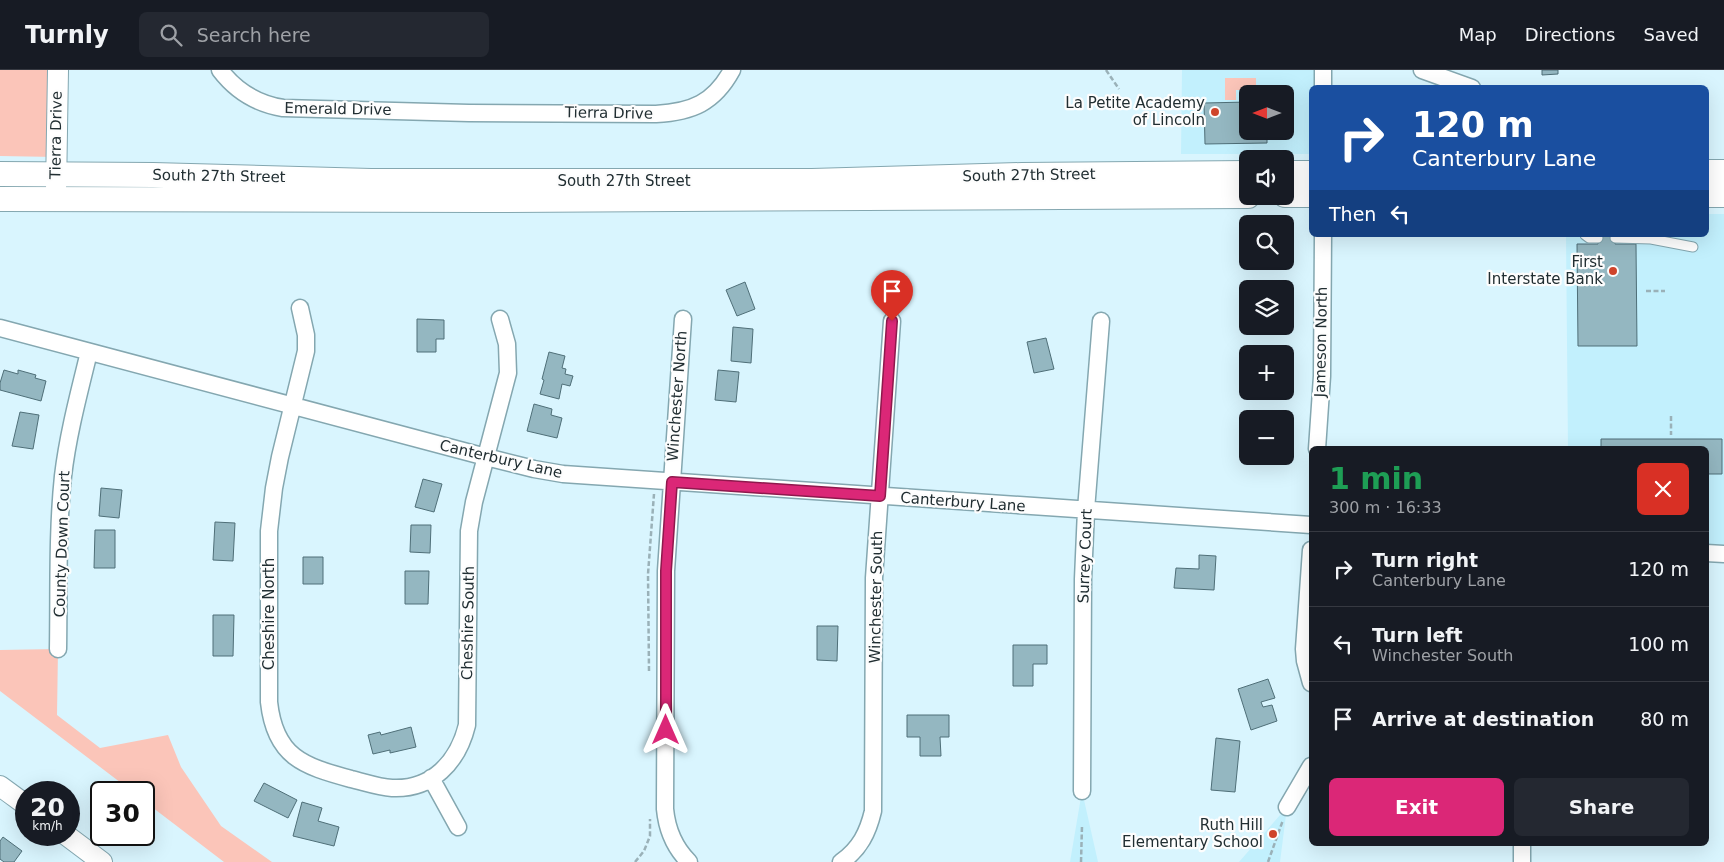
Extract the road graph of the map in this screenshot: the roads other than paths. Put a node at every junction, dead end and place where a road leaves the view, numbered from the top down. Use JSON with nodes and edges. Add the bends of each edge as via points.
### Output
{"nodes":[{"id":1,"x":58,"y":70,"type":"edge"},
{"id":2,"x":220,"y":70,"type":"edge"},
{"id":3,"x":732,"y":70,"type":"edge"},
{"id":4,"x":1323,"y":70,"type":"edge"},
{"id":5,"x":1422,"y":70,"type":"edge"},
{"id":6,"x":1323,"y":85,"type":"edge"},
{"id":7,"x":1464,"y":85,"type":"edge"},
{"id":8,"x":469,"y":113,"type":"joint"},
{"id":9,"x":1709,"y":172,"type":"edge"},
{"id":10,"x":1724,"y":172,"type":"edge"},
{"id":11,"x":1239,"y":173,"type":"edge"},
{"id":12,"x":1294,"y":173,"type":"edge"},
{"id":13,"x":1309,"y":173,"type":"edge"},
{"id":14,"x":0,"y":174,"type":"edge"},
{"id":15,"x":56,"y":174,"type":"junction"},
{"id":16,"x":1294,"y":195,"type":"edge"},
{"id":17,"x":1309,"y":195,"type":"edge"},
{"id":18,"x":1709,"y":195,"type":"edge"},
{"id":19,"x":1724,"y":195,"type":"edge"},
{"id":20,"x":1239,"y":196,"type":"edge"},
{"id":21,"x":0,"y":198,"type":"edge"},
{"id":22,"x":56,"y":199,"type":"junction"},
{"id":23,"x":1323,"y":237,"type":"edge"},
{"id":24,"x":1588,"y":237,"type":"edge"},
{"id":25,"x":1598,"y":238,"type":"dead end"},
{"id":26,"x":1616,"y":238,"type":"dead end"},
{"id":27,"x":1693,"y":247,"type":"dead end"},
{"id":28,"x":300,"y":308,"type":"dead end"},
{"id":29,"x":500,"y":319,"type":"dead end"},
{"id":30,"x":683,"y":319,"type":"dead end"},
{"id":31,"x":892,"y":321,"type":"dead end"},
{"id":32,"x":1101,"y":322,"type":"dead end"},
{"id":33,"x":0,"y":328,"type":"edge"},
{"id":34,"x":90,"y":352,"type":"junction"},
{"id":35,"x":294,"y":406,"type":"junction"},
{"id":36,"x":1317,"y":446,"type":"edge"},
{"id":37,"x":486,"y":457,"type":"junction"},
{"id":38,"x":672,"y":482,"type":"junction"},
{"id":39,"x":880,"y":496,"type":"junction"},
{"id":40,"x":1086,"y":510,"type":"junction"},
{"id":41,"x":1309,"y":525,"type":"edge"},
{"id":42,"x":1709,"y":553,"type":"edge"},
{"id":43,"x":1724,"y":554,"type":"edge"},
{"id":44,"x":1309,"y":578,"type":"edge"},
{"id":45,"x":58,"y":649,"type":"dead end"},
{"id":46,"x":1309,"y":676,"type":"edge"},
{"id":47,"x":1309,"y":769,"type":"edge"},
{"id":48,"x":431,"y":778,"type":"junction"},
{"id":49,"x":350,"y":779,"type":"joint"},
{"id":50,"x":0,"y":786,"type":"edge"},
{"id":51,"x":1082,"y":791,"type":"dead end"},
{"id":52,"x":15,"y":797,"type":"edge"},
{"id":53,"x":1287,"y":807,"type":"road end"},
{"id":54,"x":458,"y":827,"type":"dead end"},
{"id":55,"x":80,"y":846,"type":"edge"},
{"id":56,"x":1522,"y":846,"type":"edge"},
{"id":57,"x":685,"y":861,"type":"edge"},
{"id":58,"x":102,"y":862,"type":"edge"},
{"id":59,"x":841,"y":862,"type":"edge"},
{"id":60,"x":1522,"y":862,"type":"edge"}],
"edges":[{"from":1,"to":15,"type":"street","name":"Tierra Drive"},
{"from":2,"to":8,"type":"street","name":"Emerald Drive","via":[[252,98],[270,106]]},
{"from":3,"to":8,"type":"street","name":"Tierra Drive","via":[[706,101],[678,113]]},
{"from":4,"to":6,"type":"street"},
{"from":5,"to":7,"type":"street"},
{"from":9,"to":10,"type":"main road"},
{"from":11,"to":15,"type":"main road","name":"South 27th Street","via":[[812,181],[371,181]]},
{"from":12,"to":13,"type":"main road"},
{"from":14,"to":15,"type":"main road","name":"South 27th Street"},
{"from":15,"to":22,"type":"street","name":"Tierra Drive"},
{"from":16,"to":17,"type":"main road"},
{"from":18,"to":19,"type":"main road"},
{"from":20,"to":22,"type":"main road","name":"South 27th Street"},
{"from":21,"to":22,"type":"main road","name":"South 27th Street"},
{"from":23,"to":36,"type":"street","name":"Jameson North","via":[[1322,376]]},
{"from":24,"to":25,"type":"lane"},
{"from":26,"to":27,"type":"lane","via":[[1651,239]]},
{"from":28,"to":35,"type":"street","name":"Cheshire North","via":[[306,351]]},
{"from":29,"to":37,"type":"street","name":"Cheshire South","via":[[507,344],[508,373]]},
{"from":30,"to":38,"type":"street","name":"Winchester North"},
{"from":31,"to":39,"type":"street","name":"Winchester South"},
{"from":32,"to":40,"type":"street","name":"Surrey Court"},
{"from":33,"to":34,"type":"street","name":"Canterbury Lane","via":[[63,340]]},
{"from":34,"to":35,"type":"street","name":"Canterbury Lane"},
{"from":34,"to":45,"type":"street","name":"County Down Court","via":[[71,426],[63,476]]},
{"from":35,"to":37,"type":"street","name":"Canterbury Lane"},
{"from":35,"to":49,"type":"street","name":"Cheshire North","via":[[274,488],[270,531],[271,718],[282,742],[301,762]]},
{"from":37,"to":38,"type":"street","name":"Canterbury Lane","via":[[563,474]]},
{"from":37,"to":48,"type":"street","name":"Cheshire South","via":[[469,531],[467,725],[456,755],[445,769]]},
{"from":38,"to":39,"type":"street","name":"Canterbury Lane"},
{"from":38,"to":57,"type":"street","name":"Winchester North","via":[[666,571],[666,809],[670,834]]},
{"from":39,"to":40,"type":"street","name":"Canterbury Lane"},
{"from":39,"to":59,"type":"street","name":"Winchester South","via":[[874,578],[874,811],[863,840]]},
{"from":40,"to":41,"type":"street","name":"Canterbury Lane"},
{"from":40,"to":51,"type":"street","name":"Surrey Court"},
{"from":42,"to":43,"type":"street"},
{"from":44,"to":46,"type":"street","via":[[1304,649]]},
{"from":47,"to":53,"type":"street"},
{"from":48,"to":49,"type":"street","name":"Cheshire South","via":[[417,785],[391,788]]},
{"from":48,"to":54,"type":"street"},
{"from":50,"to":52,"type":"street"},
{"from":55,"to":58,"type":"street"},
{"from":56,"to":60,"type":"street"}]}
